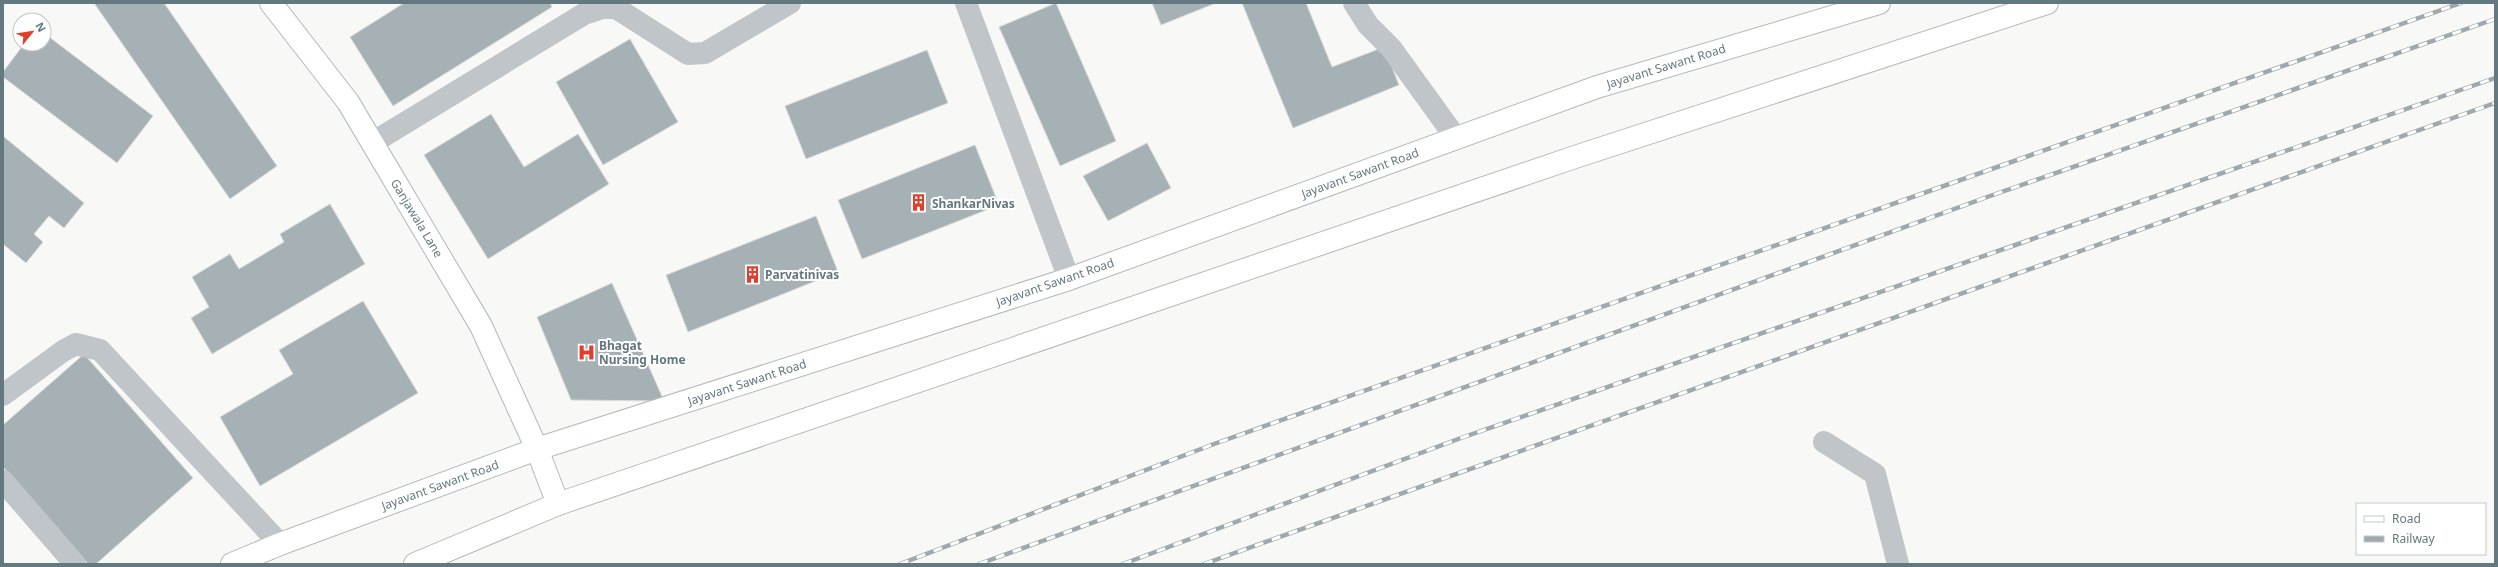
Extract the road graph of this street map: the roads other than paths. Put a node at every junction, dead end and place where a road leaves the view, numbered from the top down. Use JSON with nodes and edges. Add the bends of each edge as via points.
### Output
{"nodes":[{"id":1,"x":271,"y":3,"type":"edge"},
{"id":2,"x":790,"y":3,"type":"edge"},
{"id":3,"x":966,"y":3,"type":"edge"},
{"id":4,"x":1354,"y":3,"type":"edge"},
{"id":5,"x":1879,"y":3,"type":"edge"},
{"id":6,"x":2047,"y":3,"type":"edge"},
{"id":7,"x":1456,"y":138,"type":"junction"},
{"id":8,"x":372,"y":143,"type":"junction"},
{"id":9,"x":1068,"y":279,"type":"junction"},
{"id":10,"x":3,"y":395,"type":"edge"},
{"id":11,"x":1824,"y":442,"type":"dead end"},
{"id":12,"x":537,"y":449,"type":"junction"},
{"id":13,"x":3,"y":481,"type":"edge"},
{"id":14,"x":558,"y":504,"type":"junction"},
{"id":15,"x":280,"y":544,"type":"junction"},
{"id":16,"x":75,"y":564,"type":"edge"},
{"id":17,"x":232,"y":564,"type":"edge"},
{"id":18,"x":415,"y":564,"type":"edge"},
{"id":19,"x":1898,"y":564,"type":"edge"}],
"edges":[{"from":1,"to":8,"type":"street","name":"Ganjawala Lane","via":[[348,102]]},
{"from":2,"to":8,"type":"street","via":[[705,53],[688,54],[616,8],[602,8],[584,14]]},
{"from":3,"to":9,"type":"street"},
{"from":4,"to":7,"type":"street","via":[[1368,25],[1391,48]]},
{"from":5,"to":7,"type":"street","name":"Jayavant Sawant Road","via":[[1596,87]]},
{"from":6,"to":14,"type":"street","via":[[1578,156]]},
{"from":7,"to":9,"type":"street","name":"Jayavant Sawant Road"},
{"from":8,"to":12,"type":"street","name":"Ganjawala Lane","via":[[481,326]]},
{"from":9,"to":12,"type":"street","name":"Jayavant Sawant Road"},
{"from":10,"to":15,"type":"street","via":[[76,344],[100,350]]},
{"from":11,"to":19,"type":"street","via":[[1875,474]]},
{"from":12,"to":14,"type":"street","name":"Ganjawala Lane"},
{"from":12,"to":15,"type":"street","name":"Jayavant Sawant Road"},
{"from":13,"to":16,"type":"street"},
{"from":14,"to":18,"type":"street"},
{"from":15,"to":17,"type":"street","name":"Jayavant Sawant Road"}]}
